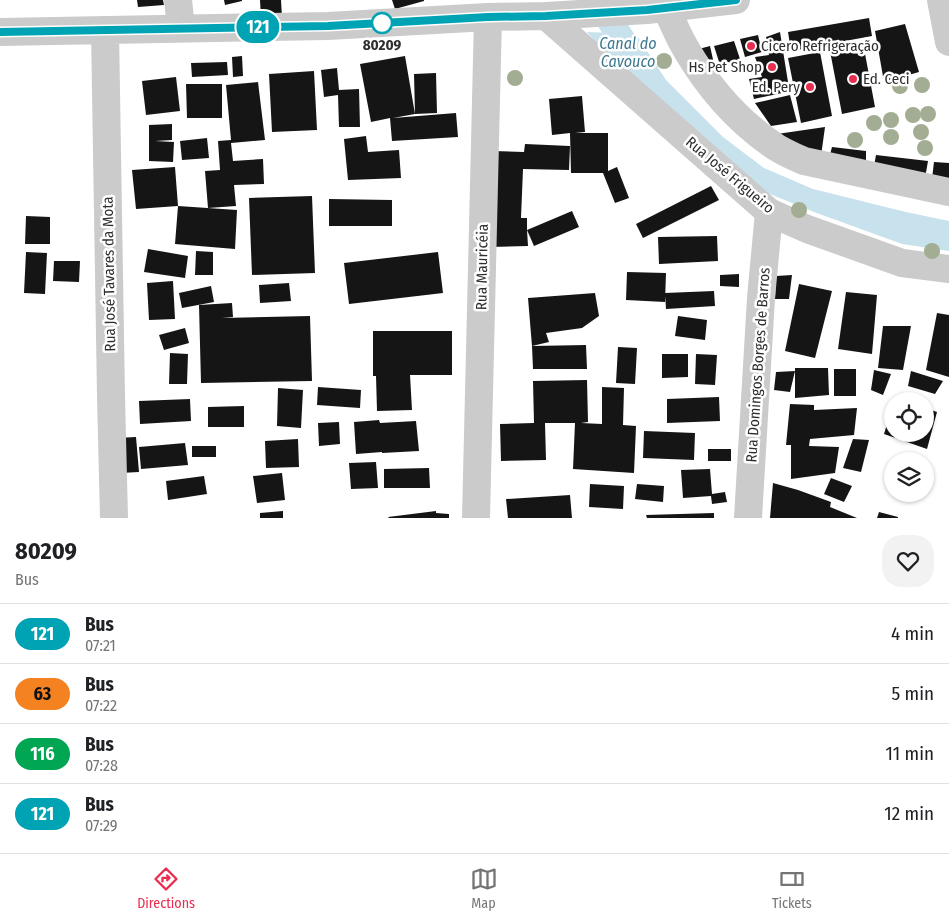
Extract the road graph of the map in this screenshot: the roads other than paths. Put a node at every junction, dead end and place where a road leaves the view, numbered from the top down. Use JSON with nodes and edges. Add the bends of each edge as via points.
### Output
{"nodes":[{"id":1,"x":178,"y":0,"type":"edge"},
{"id":2,"x":736,"y":0,"type":"edge"},
{"id":3,"x":941,"y":0,"type":"edge"},
{"id":4,"x":659,"y":7,"type":"edge"},
{"id":5,"x":500,"y":11,"type":"edge"},
{"id":6,"x":554,"y":16,"type":"junction"},
{"id":7,"x":181,"y":28,"type":"junction"},
{"id":8,"x":105,"y":30,"type":"junction"},
{"id":9,"x":0,"y":32,"type":"edge"},
{"id":10,"x":949,"y":42,"type":"edge"},
{"id":11,"x":949,"y":192,"type":"edge"},
{"id":12,"x":769,"y":212,"type":"junction"},
{"id":13,"x":949,"y":269,"type":"edge"},
{"id":14,"x":114,"y":518,"type":"edge"},
{"id":15,"x":476,"y":518,"type":"edge"},
{"id":16,"x":748,"y":518,"type":"edge"}],
"edges":[{"from":1,"to":7,"type":"street"},
{"from":2,"to":4,"type":"street"},
{"from":3,"to":10,"type":"street"},
{"from":4,"to":6,"type":"street"},
{"from":4,"to":11,"type":"street","via":[[706,79],[735,113],[770,144],[804,161]]},
{"from":5,"to":6,"type":"street"},
{"from":5,"to":7,"type":"street","via":[[328,26]]},
{"from":5,"to":15,"type":"street","name":"Rua Mauricéia"},
{"from":6,"to":12,"type":"street","name":"Rua José Frigueiro"},
{"from":7,"to":8,"type":"street"},
{"from":8,"to":9,"type":"street"},
{"from":8,"to":14,"type":"street","name":"Rua José Tavares da Mota"},
{"from":12,"to":13,"type":"street","name":"Rua José Frigueiro","via":[[902,263]]},
{"from":12,"to":16,"type":"street","name":"Rua Domingos Borges de Barros"}]}
